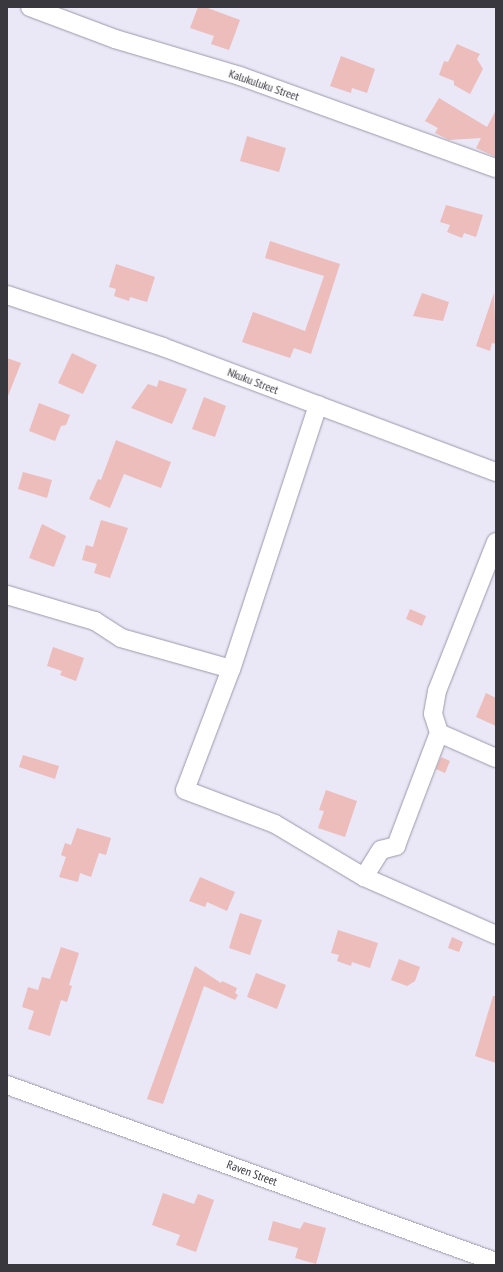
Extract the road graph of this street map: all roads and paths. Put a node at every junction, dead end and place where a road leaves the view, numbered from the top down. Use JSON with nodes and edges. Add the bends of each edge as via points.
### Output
{"nodes":[{"id":1,"x":30,"y":7,"type":"edge"},
{"id":2,"x":496,"y":168,"type":"edge"},
{"id":3,"x":7,"y":295,"type":"edge"},
{"id":4,"x":318,"y":405,"type":"junction"},
{"id":5,"x":496,"y":472,"type":"edge"},
{"id":6,"x":496,"y":542,"type":"edge"},
{"id":7,"x":7,"y":595,"type":"edge"},
{"id":8,"x":231,"y":669,"type":"junction"},
{"id":9,"x":439,"y":733,"type":"junction"},
{"id":10,"x":496,"y":758,"type":"edge"},
{"id":11,"x":364,"y":877,"type":"junction"},
{"id":12,"x":496,"y":935,"type":"edge"},
{"id":13,"x":7,"y":1085,"type":"edge"},
{"id":14,"x":496,"y":1262,"type":"edge"}],
"edges":[{"from":1,"to":2,"type":"street","name":"Kalukuluku Street","via":[[115,39],[240,76]]},
{"from":3,"to":4,"type":"street","name":"Nkuku Street","via":[[163,347]]},
{"from":4,"to":5,"type":"street","name":"Nkuku Street"},
{"from":4,"to":8,"type":"street"},
{"from":6,"to":9,"type":"street","via":[[437,691],[433,714]]},
{"from":7,"to":8,"type":"street","via":[[95,621],[121,638]]},
{"from":8,"to":11,"type":"street","via":[[185,790],[275,824]]},
{"from":9,"to":10,"type":"street"},
{"from":9,"to":11,"type":"street","via":[[396,846],[381,850]]},
{"from":11,"to":12,"type":"street"},
{"from":13,"to":14,"type":"street","name":"Raven Street"}]}
